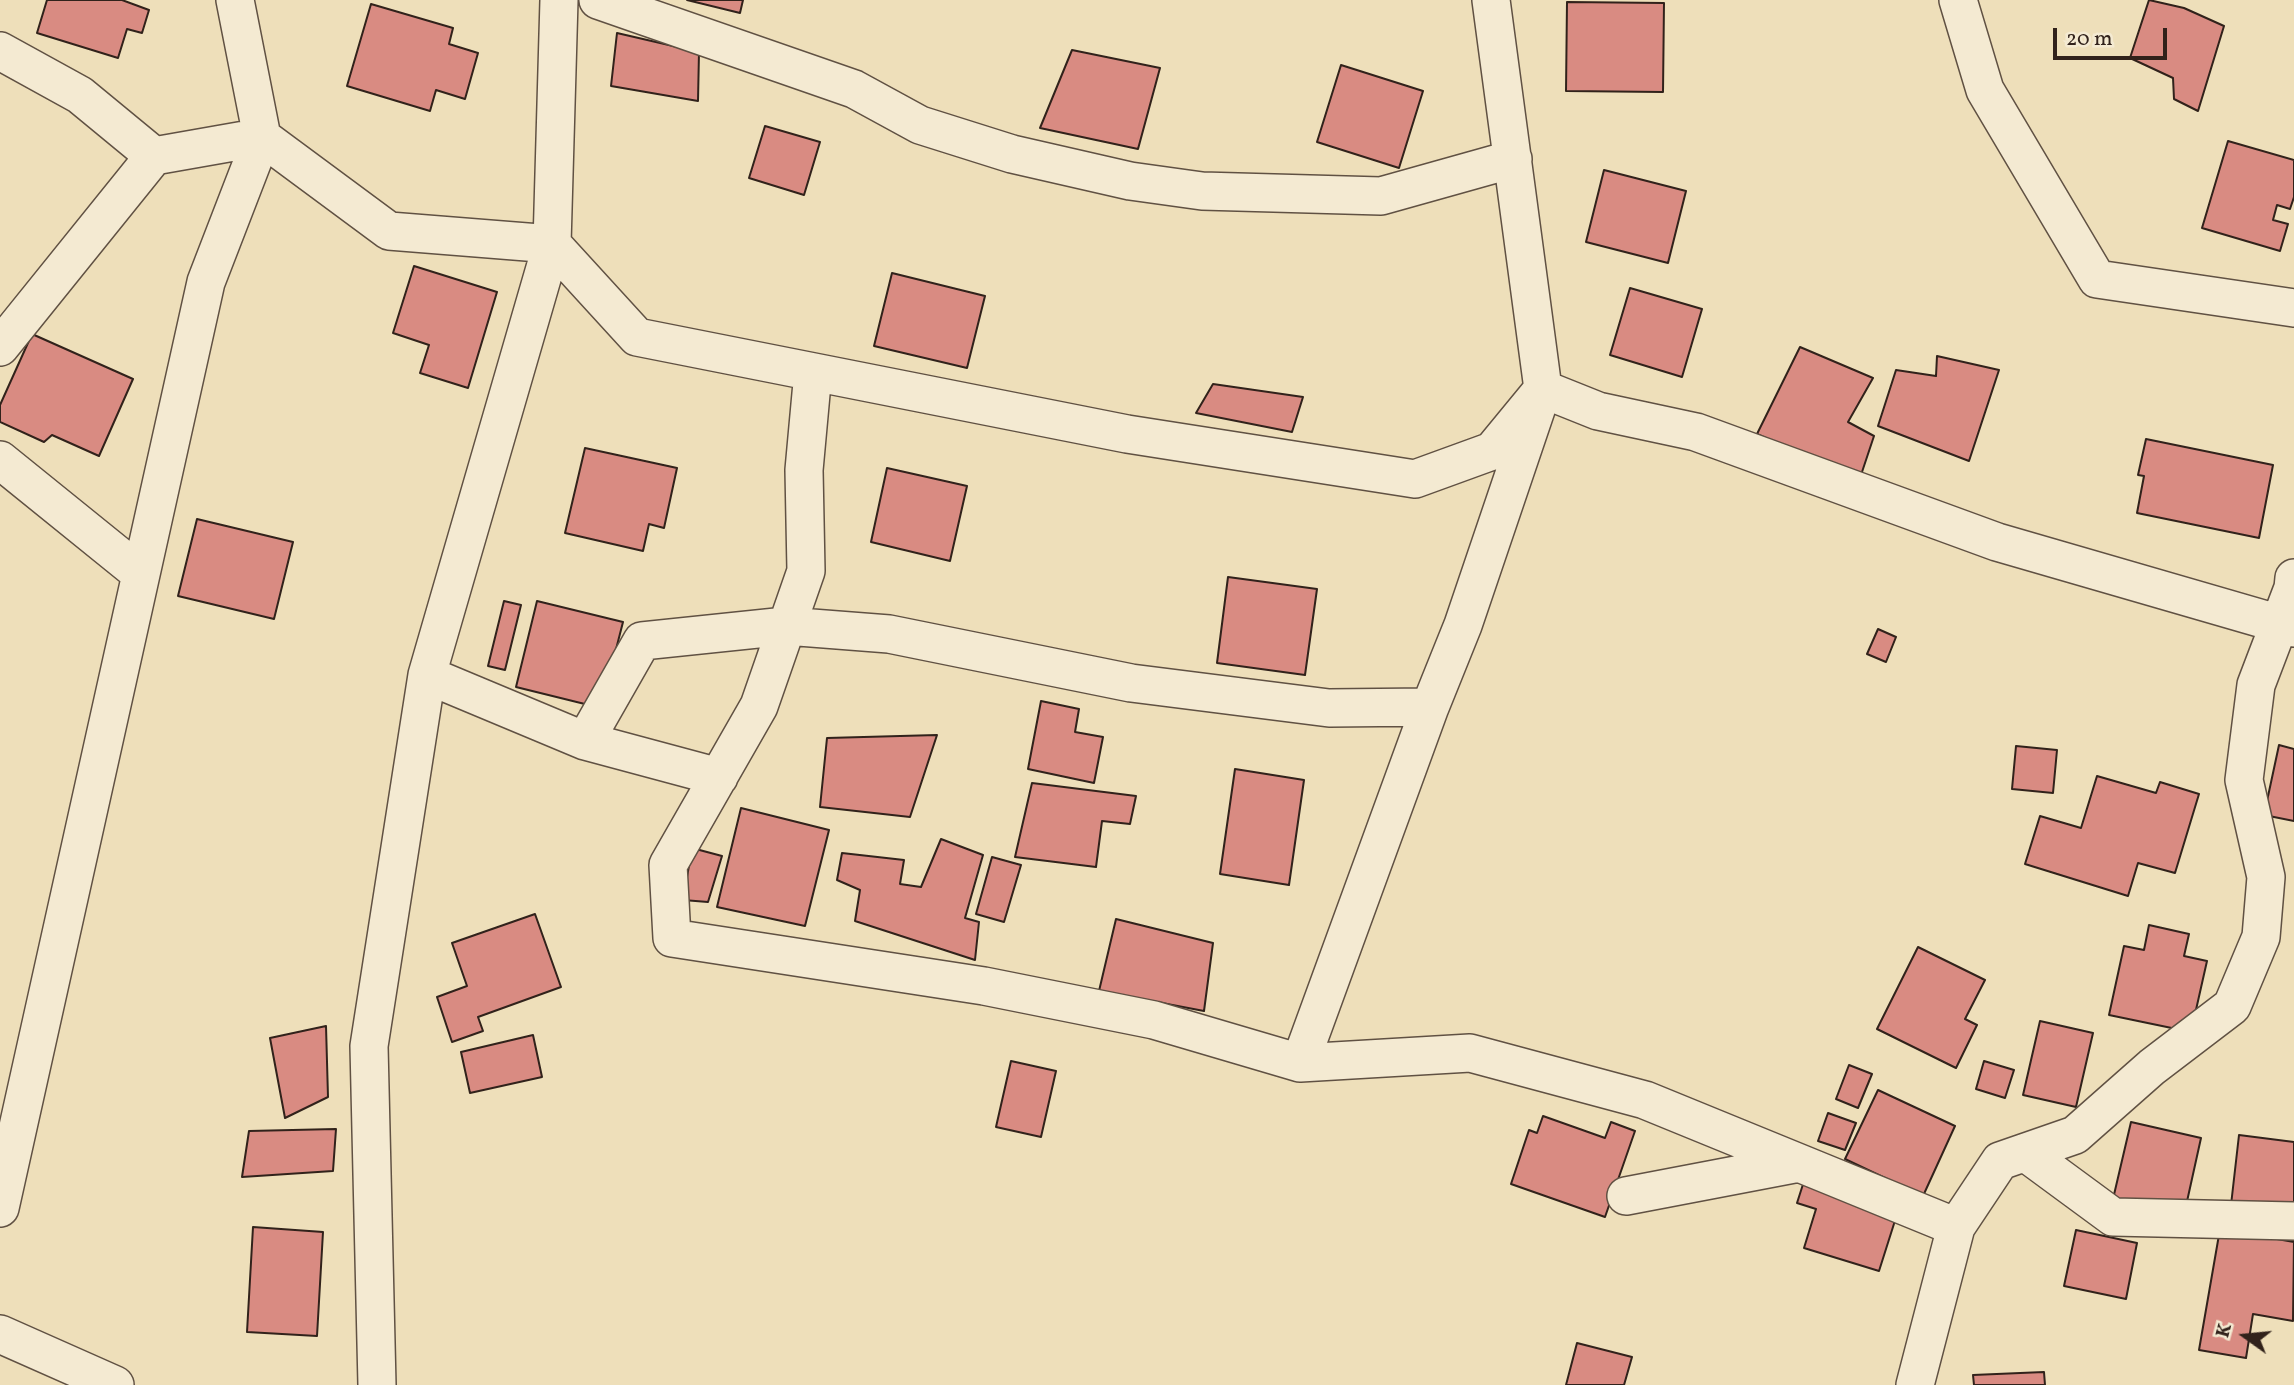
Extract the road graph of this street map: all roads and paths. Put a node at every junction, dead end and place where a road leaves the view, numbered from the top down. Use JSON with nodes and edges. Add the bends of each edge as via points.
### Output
{"nodes":[{"id":1,"x":235,"y":0,"type":"edge"},
{"id":2,"x":559,"y":0,"type":"edge"},
{"id":3,"x":598,"y":0,"type":"edge"},
{"id":4,"x":1491,"y":0,"type":"edge"},
{"id":5,"x":1958,"y":0,"type":"edge"},
{"id":6,"x":0,"y":51,"type":"edge"},
{"id":7,"x":262,"y":137,"type":"junction"},
{"id":8,"x":153,"y":156,"type":"junction"},
{"id":9,"x":1513,"y":159,"type":"junction"},
{"id":10,"x":551,"y":244,"type":"junction"},
{"id":11,"x":2294,"y":308,"type":"edge"},
{"id":12,"x":0,"y":347,"type":"edge"},
{"id":13,"x":813,"y":372,"type":"junction"},
{"id":14,"x":1543,"y":389,"type":"junction"},
{"id":15,"x":0,"y":460,"type":"edge"},
{"id":16,"x":141,"y":574,"type":"junction"},
{"id":17,"x":2294,"y":578,"type":"edge"},
{"id":18,"x":2287,"y":625,"type":"edge"},
{"id":19,"x":786,"y":626,"type":"junction"},
{"id":20,"x":428,"y":675,"type":"junction"},
{"id":21,"x":1430,"y":707,"type":"junction"},
{"id":22,"x":585,"y":741,"type":"junction"},
{"id":23,"x":719,"y":777,"type":"junction"},
{"id":24,"x":1300,"y":1063,"type":"junction"},
{"id":25,"x":2026,"y":1153,"type":"junction"},
{"id":26,"x":1799,"y":1163,"type":"junction"},
{"id":27,"x":1626,"y":1196,"type":"dead end"},
{"id":28,"x":0,"y":1208,"type":"edge"},
{"id":29,"x":2294,"y":1221,"type":"edge"},
{"id":30,"x":1956,"y":1227,"type":"junction"},
{"id":31,"x":0,"y":1334,"type":"edge"},
{"id":32,"x":115,"y":1385,"type":"edge"},
{"id":33,"x":377,"y":1385,"type":"edge"},
{"id":34,"x":1915,"y":1385,"type":"edge"}],
"edges":[{"from":1,"to":7,"type":"street"},
{"from":2,"to":10,"type":"street"},
{"from":3,"to":9,"type":"street","via":[[853,89],[919,125],[1012,154],[1130,181],[1202,191],[1381,196]]},
{"from":4,"to":9,"type":"street"},
{"from":5,"to":11,"type":"street","via":[[1985,90],[2097,279]]},
{"from":6,"to":8,"type":"street","via":[[80,95]]},
{"from":7,"to":8,"type":"street"},
{"from":7,"to":10,"type":"street","via":[[388,231]]},
{"from":7,"to":16,"type":"street","via":[[206,282]]},
{"from":8,"to":12,"type":"street"},
{"from":9,"to":14,"type":"street"},
{"from":10,"to":13,"type":"street","via":[[637,337]]},
{"from":10,"to":20,"type":"street"},
{"from":13,"to":14,"type":"street","via":[[1127,434],[1415,479],[1492,451]]},
{"from":13,"to":19,"type":"street","via":[[804,470],[806,571]]},
{"from":14,"to":18,"type":"street","via":[[1598,411],[1696,432],[1997,542]]},
{"from":14,"to":21,"type":"street","via":[[1463,625]]},
{"from":15,"to":16,"type":"street"},
{"from":16,"to":28,"type":"street"},
{"from":17,"to":18,"type":"street"},
{"from":18,"to":25,"type":"street","via":[[2256,685],[2244,780],[2266,877],[2261,937],[2232,1006],[2075,1135]]},
{"from":19,"to":21,"type":"street","via":[[889,634],[1131,683],[1329,708]]},
{"from":19,"to":22,"type":"street","via":[[642,641]]},
{"from":19,"to":23,"type":"street","via":[[759,706]]},
{"from":20,"to":22,"type":"street"},
{"from":20,"to":33,"type":"street","via":[[369,1046]]},
{"from":21,"to":24,"type":"street"},
{"from":22,"to":23,"type":"street"},
{"from":23,"to":24,"type":"street","via":[[668,865],[672,938],[1049,999],[1154,1020]]},
{"from":24,"to":26,"type":"street","via":[[1470,1053],[1645,1100]]},
{"from":25,"to":29,"type":"street","via":[[2113,1217]]},
{"from":25,"to":30,"type":"street","via":[[2000,1161]]},
{"from":26,"to":27,"type":"street"},
{"from":26,"to":30,"type":"street"},
{"from":30,"to":34,"type":"street"},
{"from":31,"to":32,"type":"street"}]}
